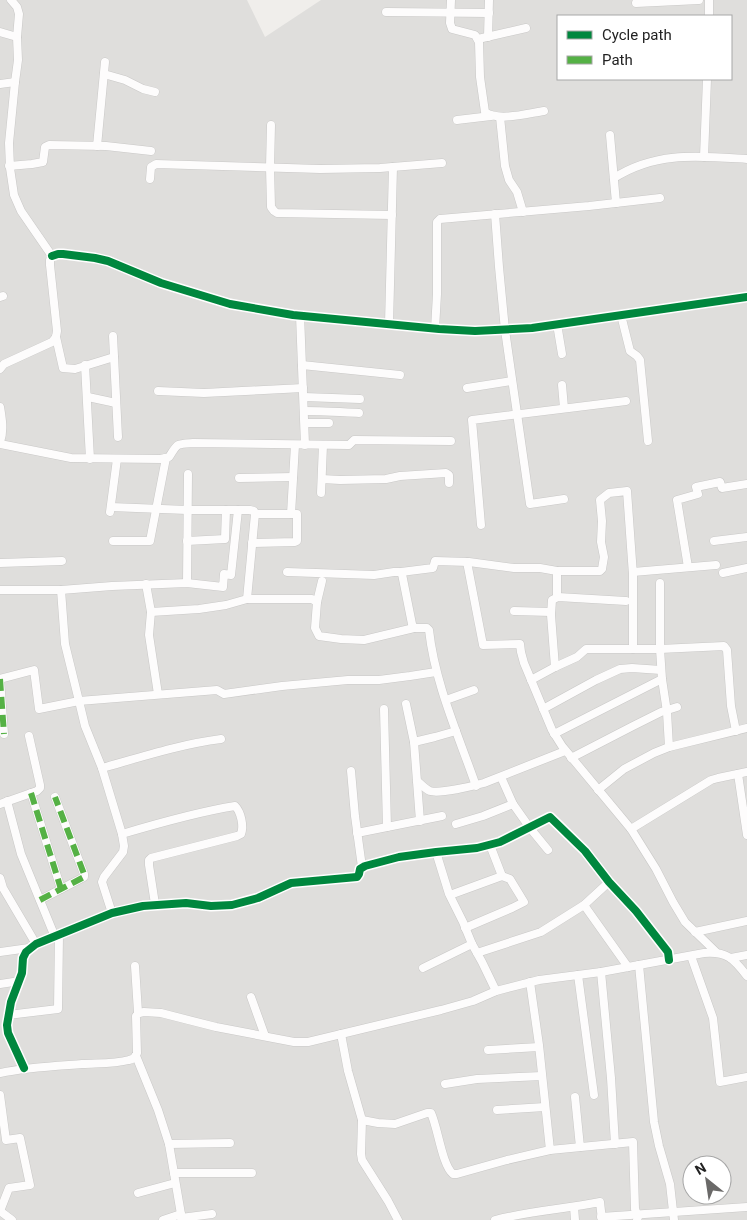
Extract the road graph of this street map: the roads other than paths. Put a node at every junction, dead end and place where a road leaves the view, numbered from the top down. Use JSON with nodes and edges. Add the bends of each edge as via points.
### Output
{"nodes":[{"id":1,"x":11,"y":0,"type":"edge"},
{"id":2,"x":452,"y":0,"type":"edge"},
{"id":3,"x":489,"y":0,"type":"edge"},
{"id":4,"x":699,"y":0,"type":"edge"},
{"id":5,"x":709,"y":0,"type":"edge"},
{"id":6,"x":636,"y":3,"type":"dead end"},
{"id":7,"x":386,"y":12,"type":"dead end"},
{"id":8,"x":450,"y":13,"type":"junction"},
{"id":9,"x":488,"y":13,"type":"junction"},
{"id":10,"x":709,"y":15,"type":"edge"},
{"id":11,"x":526,"y":28,"type":"dead end"},
{"id":12,"x":0,"y":32,"type":"edge"},
{"id":13,"x":17,"y":37,"type":"junction"},
{"id":14,"x":488,"y":37,"type":"junction"},
{"id":15,"x":478,"y":39,"type":"junction"},
{"id":16,"x":105,"y":62,"type":"dead end"},
{"id":17,"x":104,"y":74,"type":"junction"},
{"id":18,"x":707,"y":80,"type":"edge"},
{"id":19,"x":15,"y":82,"type":"junction"},
{"id":20,"x":0,"y":84,"type":"edge"},
{"id":21,"x":155,"y":92,"type":"dead end"},
{"id":22,"x":544,"y":111,"type":"dead end"},
{"id":23,"x":491,"y":116,"type":"junction"},
{"id":24,"x":500,"y":117,"type":"junction"},
{"id":25,"x":457,"y":120,"type":"dead end"},
{"id":26,"x":271,"y":125,"type":"dead end"},
{"id":27,"x":610,"y":136,"type":"dead end"},
{"id":28,"x":9,"y":143,"type":"junction"},
{"id":29,"x":0,"y":144,"type":"edge"},
{"id":30,"x":97,"y":146,"type":"junction"},
{"id":31,"x":151,"y":150,"type":"dead end"},
{"id":32,"x":704,"y":156,"type":"junction"},
{"id":33,"x":747,"y":160,"type":"edge"},
{"id":34,"x":442,"y":163,"type":"dead end"},
{"id":35,"x":9,"y":166,"type":"junction"},
{"id":36,"x":270,"y":167,"type":"junction"},
{"id":37,"x":393,"y":167,"type":"junction"},
{"id":38,"x":614,"y":178,"type":"junction"},
{"id":39,"x":150,"y":180,"type":"dead end"},
{"id":40,"x":660,"y":198,"type":"dead end"},
{"id":41,"x":616,"y":203,"type":"junction"},
{"id":42,"x":523,"y":212,"type":"junction"},
{"id":43,"x":495,"y":214,"type":"junction"},
{"id":44,"x":392,"y":215,"type":"junction"},
{"id":45,"x":52,"y":256,"type":"junction"},
{"id":46,"x":747,"y":297,"type":"edge"},
{"id":47,"x":300,"y":315,"type":"junction"},
{"id":48,"x":621,"y":315,"type":"junction"},
{"id":49,"x":390,"y":324,"type":"junction"},
{"id":50,"x":557,"y":324,"type":"junction"},
{"id":51,"x":435,"y":329,"type":"junction"},
{"id":52,"x":505,"y":330,"type":"junction"},
{"id":53,"x":113,"y":336,"type":"dead end"},
{"id":54,"x":56,"y":337,"type":"junction"},
{"id":55,"x":562,"y":354,"type":"dead end"},
{"id":56,"x":114,"y":357,"type":"junction"},
{"id":57,"x":86,"y":365,"type":"junction"},
{"id":58,"x":302,"y":365,"type":"junction"},
{"id":59,"x":0,"y":369,"type":"edge"},
{"id":60,"x":400,"y":375,"type":"dead end"},
{"id":61,"x":512,"y":381,"type":"junction"},
{"id":62,"x":562,"y":385,"type":"dead end"},
{"id":63,"x":303,"y":388,"type":"junction"},
{"id":64,"x":467,"y":388,"type":"dead end"},
{"id":65,"x":158,"y":391,"type":"dead end"},
{"id":66,"x":88,"y":397,"type":"junction"},
{"id":67,"x":304,"y":397,"type":"junction"},
{"id":68,"x":338,"y":398,"type":"junction"},
{"id":69,"x":360,"y":398,"type":"dead end"},
{"id":70,"x":626,"y":401,"type":"dead end"},
{"id":71,"x":116,"y":403,"type":"junction"},
{"id":72,"x":0,"y":408,"type":"edge"},
{"id":73,"x":564,"y":408,"type":"junction"},
{"id":74,"x":304,"y":411,"type":"junction"},
{"id":75,"x":337,"y":412,"type":"junction"},
{"id":76,"x":358,"y":413,"type":"dead end"},
{"id":77,"x":517,"y":414,"type":"junction"},
{"id":78,"x":305,"y":423,"type":"junction"},
{"id":79,"x":329,"y":423,"type":"dead end"},
{"id":80,"x":118,"y":437,"type":"dead end"},
{"id":81,"x":450,"y":441,"type":"dead end"},
{"id":82,"x":648,"y":442,"type":"dead end"},
{"id":83,"x":0,"y":443,"type":"edge"},
{"id":84,"x":295,"y":445,"type":"junction"},
{"id":85,"x":305,"y":445,"type":"junction"},
{"id":86,"x":323,"y":445,"type":"junction"},
{"id":87,"x":166,"y":458,"type":"junction"},
{"id":88,"x":90,"y":459,"type":"junction"},
{"id":89,"x":117,"y":459,"type":"junction"},
{"id":90,"x":188,"y":474,"type":"dead end"},
{"id":91,"x":293,"y":477,"type":"junction"},
{"id":92,"x":239,"y":478,"type":"dead end"},
{"id":93,"x":322,"y":479,"type":"junction"},
{"id":94,"x":449,"y":483,"type":"dead end"},
{"id":95,"x":747,"y":484,"type":"edge"},
{"id":96,"x":321,"y":494,"type":"dead end"},
{"id":97,"x":564,"y":499,"type":"dead end"},
{"id":98,"x":157,"y":509,"type":"junction"},
{"id":99,"x":187,"y":510,"type":"junction"},
{"id":100,"x":226,"y":510,"type":"junction"},
{"id":101,"x":238,"y":510,"type":"junction"},
{"id":102,"x":255,"y":514,"type":"junction"},
{"id":103,"x":291,"y":514,"type":"junction"},
{"id":104,"x":481,"y":525,"type":"dead end"},
{"id":105,"x":225,"y":532,"type":"junction"},
{"id":106,"x":236,"y":534,"type":"junction"},
{"id":107,"x":747,"y":538,"type":"edge"},
{"id":108,"x":187,"y":540,"type":"junction"},
{"id":109,"x":113,"y":541,"type":"dead end"},
{"id":110,"x":714,"y":541,"type":"dead end"},
{"id":111,"x":252,"y":542,"type":"junction"},
{"id":112,"x":62,"y":561,"type":"dead end"},
{"id":113,"x":467,"y":562,"type":"junction"},
{"id":114,"x":0,"y":563,"type":"edge"},
{"id":115,"x":716,"y":565,"type":"dead end"},
{"id":116,"x":688,"y":567,"type":"junction"},
{"id":117,"x":747,"y":568,"type":"edge"},
{"id":118,"x":556,"y":571,"type":"junction"},
{"id":119,"x":287,"y":572,"type":"dead end"},
{"id":120,"x":401,"y":572,"type":"junction"},
{"id":121,"x":633,"y":572,"type":"junction"},
{"id":122,"x":723,"y":573,"type":"dead end"},
{"id":123,"x":322,"y":581,"type":"dead end"},
{"id":124,"x":187,"y":583,"type":"junction"},
{"id":125,"x":660,"y":583,"type":"dead end"},
{"id":126,"x":146,"y":584,"type":"junction"},
{"id":127,"x":0,"y":590,"type":"edge"},
{"id":128,"x":61,"y":590,"type":"junction"},
{"id":129,"x":557,"y":597,"type":"junction"},
{"id":130,"x":247,"y":600,"type":"junction"},
{"id":131,"x":626,"y":601,"type":"dead end"},
{"id":132,"x":317,"y":602,"type":"junction"},
{"id":133,"x":514,"y":611,"type":"dead end"},
{"id":134,"x":151,"y":612,"type":"junction"},
{"id":135,"x":551,"y":612,"type":"junction"},
{"id":136,"x":414,"y":628,"type":"junction"},
{"id":137,"x":633,"y":649,"type":"junction"},
{"id":138,"x":660,"y":649,"type":"junction"},
{"id":139,"x":555,"y":667,"type":"junction"},
{"id":140,"x":661,"y":670,"type":"junction"},
{"id":141,"x":436,"y":672,"type":"junction"},
{"id":142,"x":0,"y":679,"type":"edge"},
{"id":143,"x":662,"y":679,"type":"junction"},
{"id":144,"x":531,"y":680,"type":"junction"},
{"id":145,"x":474,"y":690,"type":"dead end"},
{"id":146,"x":158,"y":694,"type":"junction"},
{"id":147,"x":446,"y":700,"type":"junction"},
{"id":148,"x":78,"y":701,"type":"junction"},
{"id":149,"x":406,"y":704,"type":"dead end"},
{"id":150,"x":677,"y":707,"type":"dead end"},
{"id":151,"x":543,"y":708,"type":"junction"},
{"id":152,"x":384,"y":709,"type":"dead end"},
{"id":153,"x":666,"y":712,"type":"junction"},
{"id":154,"x":747,"y":728,"type":"edge"},
{"id":155,"x":456,"y":731,"type":"junction"},
{"id":156,"x":736,"y":731,"type":"junction"},
{"id":157,"x":4,"y":734,"type":"dead end"},
{"id":158,"x":554,"y":734,"type":"junction"},
{"id":159,"x":29,"y":736,"type":"dead end"},
{"id":160,"x":221,"y":739,"type":"dead end"},
{"id":161,"x":414,"y":742,"type":"junction"},
{"id":162,"x":669,"y":747,"type":"junction"},
{"id":163,"x":566,"y":751,"type":"junction"},
{"id":164,"x":571,"y":758,"type":"junction"},
{"id":165,"x":102,"y":768,"type":"junction"},
{"id":166,"x":351,"y":771,"type":"dead end"},
{"id":167,"x":747,"y":772,"type":"edge"},
{"id":168,"x":738,"y":774,"type":"junction"},
{"id":169,"x":501,"y":777,"type":"junction"},
{"id":170,"x":417,"y":782,"type":"junction"},
{"id":171,"x":476,"y":786,"type":"junction"},
{"id":172,"x":598,"y":790,"type":"junction"},
{"id":173,"x":31,"y":793,"type":"junction"},
{"id":174,"x":55,"y":797,"type":"dead end"},
{"id":175,"x":3,"y":802,"type":"edge"},
{"id":176,"x":513,"y":804,"type":"junction"},
{"id":177,"x":442,"y":816,"type":"dead end"},
{"id":178,"x":420,"y":820,"type":"junction"},
{"id":179,"x":456,"y":824,"type":"dead end"},
{"id":180,"x":387,"y":828,"type":"junction"},
{"id":181,"x":530,"y":828,"type":"junction"},
{"id":182,"x":747,"y":829,"type":"edge"},
{"id":183,"x":631,"y":830,"type":"junction"},
{"id":184,"x":357,"y":833,"type":"junction"},
{"id":185,"x":122,"y":834,"type":"junction"},
{"id":186,"x":490,"y":844,"type":"junction"},
{"id":187,"x":548,"y":850,"type":"dead end"},
{"id":188,"x":436,"y":852,"type":"junction"},
{"id":189,"x":362,"y":867,"type":"junction"},
{"id":190,"x":502,"y":876,"type":"junction"},
{"id":191,"x":0,"y":878,"type":"edge"},
{"id":192,"x":610,"y":882,"type":"junction"},
{"id":193,"x":61,"y":889,"type":"junction"},
{"id":194,"x":450,"y":895,"type":"junction"},
{"id":195,"x":40,"y":900,"type":"junction"},
{"id":196,"x":155,"y":904,"type":"junction"},
{"id":197,"x":584,"y":905,"type":"junction"},
{"id":198,"x":112,"y":913,"type":"junction"},
{"id":199,"x":747,"y":921,"type":"edge"},
{"id":200,"x":465,"y":928,"type":"junction"},
{"id":201,"x":695,"y":932,"type":"junction"},
{"id":202,"x":57,"y":936,"type":"junction"},
{"id":203,"x":472,"y":944,"type":"junction"},
{"id":204,"x":33,"y":946,"type":"junction"},
{"id":205,"x":0,"y":951,"type":"edge"},
{"id":206,"x":716,"y":952,"type":"junction"},
{"id":207,"x":477,"y":953,"type":"junction"},
{"id":208,"x":747,"y":955,"type":"edge"},
{"id":209,"x":691,"y":956,"type":"junction"},
{"id":210,"x":732,"y":958,"type":"junction"},
{"id":211,"x":669,"y":960,"type":"junction"},
{"id":212,"x":639,"y":965,"type":"junction"},
{"id":213,"x":135,"y":966,"type":"dead end"},
{"id":214,"x":628,"y":967,"type":"junction"},
{"id":215,"x":422,"y":968,"type":"dead end"},
{"id":216,"x":601,"y":972,"type":"junction"},
{"id":217,"x":578,"y":975,"type":"junction"},
{"id":218,"x":747,"y":976,"type":"edge"},
{"id":219,"x":20,"y":981,"type":"junction"},
{"id":220,"x":530,"y":982,"type":"junction"},
{"id":221,"x":0,"y":984,"type":"edge"},
{"id":222,"x":496,"y":991,"type":"junction"},
{"id":223,"x":250,"y":997,"type":"dead end"},
{"id":224,"x":140,"y":1013,"type":"junction"},
{"id":225,"x":8,"y":1015,"type":"junction"},
{"id":226,"x":342,"y":1034,"type":"junction"},
{"id":227,"x":265,"y":1036,"type":"junction"},
{"id":228,"x":539,"y":1047,"type":"junction"},
{"id":229,"x":488,"y":1050,"type":"dead end"},
{"id":230,"x":136,"y":1056,"type":"junction"},
{"id":231,"x":24,"y":1068,"type":"junction"},
{"id":232,"x":0,"y":1073,"type":"edge"},
{"id":233,"x":542,"y":1076,"type":"junction"},
{"id":234,"x":747,"y":1077,"type":"edge"},
{"id":235,"x":445,"y":1084,"type":"dead end"},
{"id":236,"x":0,"y":1095,"type":"edge"},
{"id":237,"x":594,"y":1096,"type":"dead end"},
{"id":238,"x":575,"y":1097,"type":"dead end"},
{"id":239,"x":545,"y":1107,"type":"junction"},
{"id":240,"x":497,"y":1110,"type":"dead end"},
{"id":241,"x":362,"y":1120,"type":"junction"},
{"id":242,"x":230,"y":1143,"type":"dead end"},
{"id":243,"x":169,"y":1144,"type":"junction"},
{"id":244,"x":615,"y":1144,"type":"junction"},
{"id":245,"x":580,"y":1147,"type":"junction"},
{"id":246,"x":550,"y":1150,"type":"junction"},
{"id":247,"x":174,"y":1173,"type":"junction"},
{"id":248,"x":252,"y":1173,"type":"dead end"},
{"id":249,"x":175,"y":1183,"type":"junction"},
{"id":250,"x":138,"y":1193,"type":"dead end"},
{"id":251,"x":574,"y":1207,"type":"junction"},
{"id":252,"x":747,"y":1207,"type":"edge"},
{"id":253,"x":0,"y":1211,"type":"edge"},
{"id":254,"x":212,"y":1214,"type":"dead end"},
{"id":255,"x":674,"y":1216,"type":"edge"},
{"id":256,"x":181,"y":1217,"type":"edge"},
{"id":257,"x":637,"y":1217,"type":"edge"},
{"id":258,"x":602,"y":1218,"type":"edge"},
{"id":259,"x":12,"y":1220,"type":"edge"},
{"id":260,"x":163,"y":1220,"type":"edge"},
{"id":261,"x":398,"y":1220,"type":"edge"},
{"id":262,"x":494,"y":1220,"type":"edge"},
{"id":263,"x":575,"y":1220,"type":"edge"}],
"edges":[{"from":1,"to":13,"type":"street","via":[[18,10]]},
{"from":2,"to":8,"type":"street"},
{"from":3,"to":9,"type":"street"},
{"from":4,"to":6,"type":"street"},
{"from":5,"to":10,"type":"street"},
{"from":7,"to":8,"type":"street"},
{"from":8,"to":9,"type":"street"},
{"from":8,"to":15,"type":"street","via":[[452,29],[475,35]]},
{"from":9,"to":14,"type":"street"},
{"from":11,"to":14,"type":"street"},
{"from":12,"to":13,"type":"street"},
{"from":13,"to":19,"type":"street"},
{"from":14,"to":15,"type":"street"},
{"from":15,"to":23,"type":"street","via":[[484,108]]},
{"from":16,"to":17,"type":"street"},
{"from":17,"to":21,"type":"street"},
{"from":17,"to":30,"type":"street"},
{"from":18,"to":32,"type":"street"},
{"from":19,"to":20,"type":"street"},
{"from":19,"to":28,"type":"street"},
{"from":22,"to":24,"type":"street"},
{"from":23,"to":24,"type":"street"},
{"from":23,"to":25,"type":"street"},
{"from":24,"to":42,"type":"street","via":[[505,166]]},
{"from":26,"to":36,"type":"street"},
{"from":27,"to":38,"type":"street"},
{"from":28,"to":29,"type":"street"},
{"from":28,"to":35,"type":"street"},
{"from":30,"to":31,"type":"street"},
{"from":30,"to":35,"type":"street","via":[[49,145],[45,147],[42,162]]},
{"from":32,"to":33,"type":"street"},
{"from":32,"to":38,"type":"street","via":[[656,160],[626,170]]},
{"from":34,"to":37,"type":"street"},
{"from":35,"to":45,"type":"street","via":[[14,195],[21,211]]},
{"from":36,"to":37,"type":"street"},
{"from":36,"to":39,"type":"street","via":[[156,164],[151,167]]},
{"from":36,"to":44,"type":"street","via":[[271,207],[274,212]]},
{"from":37,"to":44,"type":"street"},
{"from":38,"to":41,"type":"street"},
{"from":40,"to":41,"type":"street"},
{"from":41,"to":42,"type":"street"},
{"from":42,"to":43,"type":"street"},
{"from":43,"to":51,"type":"street","via":[[438,220]]},
{"from":43,"to":52,"type":"street"},
{"from":44,"to":49,"type":"street"},
{"from":45,"to":47,"type":"street","via":[[63,254],[101,259],[161,283],[230,304]]},
{"from":45,"to":54,"type":"street"},
{"from":46,"to":48,"type":"street"},
{"from":47,"to":49,"type":"street"},
{"from":47,"to":58,"type":"street"},
{"from":48,"to":50,"type":"street"},
{"from":48,"to":82,"type":"street","via":[[630,351],[640,360]]},
{"from":49,"to":51,"type":"street"},
{"from":50,"to":52,"type":"street"},
{"from":50,"to":55,"type":"street"},
{"from":51,"to":52,"type":"street"},
{"from":52,"to":61,"type":"street"},
{"from":53,"to":56,"type":"street"},
{"from":54,"to":57,"type":"street","via":[[63,368],[75,369]]},
{"from":54,"to":59,"type":"street"},
{"from":56,"to":57,"type":"street"},
{"from":56,"to":71,"type":"street"},
{"from":57,"to":66,"type":"street"},
{"from":58,"to":60,"type":"street"},
{"from":58,"to":63,"type":"street"},
{"from":61,"to":64,"type":"street"},
{"from":61,"to":77,"type":"street"},
{"from":62,"to":73,"type":"street"},
{"from":63,"to":65,"type":"street","via":[[204,393]]},
{"from":63,"to":67,"type":"street"},
{"from":66,"to":71,"type":"street"},
{"from":66,"to":88,"type":"street"},
{"from":67,"to":68,"type":"street"},
{"from":67,"to":74,"type":"street"},
{"from":68,"to":69,"type":"street"},
{"from":68,"to":75,"type":"street"},
{"from":70,"to":73,"type":"street"},
{"from":71,"to":80,"type":"street"},
{"from":72,"to":83,"type":"street","via":[[3,428]]},
{"from":73,"to":77,"type":"street"},
{"from":74,"to":75,"type":"street"},
{"from":74,"to":78,"type":"street"},
{"from":75,"to":76,"type":"street"},
{"from":77,"to":97,"type":"street","via":[[530,504]]},
{"from":77,"to":104,"type":"street","via":[[472,420]]},
{"from":78,"to":79,"type":"street"},
{"from":78,"to":85,"type":"street"},
{"from":81,"to":86,"type":"street","via":[[354,440],[349,445]]},
{"from":83,"to":88,"type":"street"},
{"from":84,"to":85,"type":"street"},
{"from":84,"to":87,"type":"street","via":[[181,444]]},
{"from":84,"to":91,"type":"street"},
{"from":85,"to":86,"type":"street"},
{"from":86,"to":93,"type":"street"},
{"from":87,"to":89,"type":"street"},
{"from":87,"to":98,"type":"street"},
{"from":88,"to":89,"type":"street"},
{"from":89,"to":98,"type":"street","via":[[111,510]]},
{"from":90,"to":99,"type":"street"},
{"from":91,"to":92,"type":"street"},
{"from":91,"to":103,"type":"street"},
{"from":93,"to":94,"type":"street","via":[[386,480],[446,473],[449,474]]},
{"from":93,"to":96,"type":"street"},
{"from":95,"to":116,"type":"street","via":[[722,488],[720,482],[696,487],[698,494],[677,500]]},
{"from":98,"to":99,"type":"street"},
{"from":98,"to":109,"type":"street","via":[[150,541]]},
{"from":99,"to":100,"type":"street"},
{"from":99,"to":108,"type":"street"},
{"from":100,"to":101,"type":"street"},
{"from":100,"to":105,"type":"street"},
{"from":101,"to":102,"type":"street","via":[[253,510]]},
{"from":101,"to":106,"type":"street"},
{"from":102,"to":103,"type":"street"},
{"from":102,"to":111,"type":"street"},
{"from":103,"to":111,"type":"street","via":[[297,514],[297,541]]},
{"from":105,"to":106,"type":"street"},
{"from":105,"to":108,"type":"street","via":[[225,539]]},
{"from":106,"to":124,"type":"street","via":[[231,574],[224,574],[223,587]]},
{"from":107,"to":110,"type":"street"},
{"from":108,"to":124,"type":"street"},
{"from":111,"to":130,"type":"street"},
{"from":112,"to":114,"type":"street"},
{"from":113,"to":118,"type":"street"},
{"from":113,"to":120,"type":"street","via":[[435,561],[433,568]]},
{"from":113,"to":144,"type":"street","via":[[483,645],[520,644]]},
{"from":115,"to":116,"type":"street"},
{"from":116,"to":121,"type":"street"},
{"from":117,"to":122,"type":"street"},
{"from":118,"to":121,"type":"street","via":[[602,569],[600,500],[609,493],[627,491]]},
{"from":118,"to":129,"type":"street"},
{"from":119,"to":120,"type":"street","via":[[366,575]]},
{"from":120,"to":136,"type":"street"},
{"from":121,"to":137,"type":"street"},
{"from":123,"to":132,"type":"street"},
{"from":124,"to":126,"type":"street"},
{"from":125,"to":138,"type":"street"},
{"from":126,"to":128,"type":"street"},
{"from":126,"to":134,"type":"street"},
{"from":127,"to":128,"type":"street"},
{"from":128,"to":148,"type":"street","via":[[64,634]]},
{"from":129,"to":131,"type":"street"},
{"from":129,"to":135,"type":"street","via":[[552,600]]},
{"from":130,"to":132,"type":"street","via":[[312,599]]},
{"from":130,"to":134,"type":"street","via":[[199,609]]},
{"from":132,"to":136,"type":"street","via":[[316,628],[319,636],[364,640]]},
{"from":133,"to":135,"type":"street"},
{"from":134,"to":146,"type":"street","via":[[149,635]]},
{"from":135,"to":139,"type":"street"},
{"from":136,"to":141,"type":"street","via":[[429,630]]},
{"from":137,"to":138,"type":"street"},
{"from":137,"to":139,"type":"street","via":[[586,649]]},
{"from":138,"to":140,"type":"street"},
{"from":138,"to":156,"type":"street","via":[[726,648]]},
{"from":139,"to":144,"type":"street"},
{"from":140,"to":143,"type":"street"},
{"from":140,"to":151,"type":"street","via":[[620,669]]},
{"from":141,"to":146,"type":"street","via":[[224,694],[217,690]]},
{"from":141,"to":147,"type":"street"},
{"from":142,"to":148,"type":"street","via":[[34,670],[39,709]]},
{"from":142,"to":157,"type":"street"},
{"from":143,"to":153,"type":"street"},
{"from":143,"to":158,"type":"street"},
{"from":144,"to":151,"type":"street"},
{"from":145,"to":147,"type":"street"},
{"from":146,"to":148,"type":"street"},
{"from":147,"to":155,"type":"street"},
{"from":148,"to":165,"type":"street"},
{"from":149,"to":161,"type":"street"},
{"from":150,"to":153,"type":"street"},
{"from":151,"to":158,"type":"street"},
{"from":152,"to":180,"type":"street"},
{"from":153,"to":162,"type":"street"},
{"from":153,"to":164,"type":"street"},
{"from":154,"to":156,"type":"street"},
{"from":155,"to":161,"type":"street"},
{"from":155,"to":171,"type":"street"},
{"from":156,"to":162,"type":"street"},
{"from":158,"to":163,"type":"street"},
{"from":159,"to":173,"type":"street","via":[[40,785]]},
{"from":160,"to":165,"type":"street"},
{"from":161,"to":170,"type":"street"},
{"from":162,"to":172,"type":"street","via":[[624,769]]},
{"from":163,"to":164,"type":"street"},
{"from":163,"to":169,"type":"street"},
{"from":164,"to":172,"type":"street"},
{"from":165,"to":185,"type":"street"},
{"from":166,"to":184,"type":"street"},
{"from":167,"to":168,"type":"street"},
{"from":168,"to":182,"type":"street"},
{"from":168,"to":183,"type":"street","via":[[711,780]]},
{"from":169,"to":171,"type":"street"},
{"from":169,"to":176,"type":"street"},
{"from":170,"to":171,"type":"street","via":[[430,791]]},
{"from":170,"to":178,"type":"street"},
{"from":172,"to":183,"type":"street"},
{"from":173,"to":175,"type":"street"},
{"from":173,"to":193,"type":"street"},
{"from":174,"to":193,"type":"street","via":[[84,874],[84,877]]},
{"from":175,"to":195,"type":"street"},
{"from":176,"to":179,"type":"street"},
{"from":176,"to":181,"type":"street"},
{"from":177,"to":178,"type":"street"},
{"from":178,"to":180,"type":"street"},
{"from":180,"to":184,"type":"street"},
{"from":181,"to":186,"type":"street"},
{"from":181,"to":187,"type":"street"},
{"from":181,"to":192,"type":"street","via":[[550,817],[585,851]]},
{"from":183,"to":201,"type":"street","via":[[679,914]]},
{"from":184,"to":189,"type":"street"},
{"from":185,"to":196,"type":"street","via":[[216,810],[235,806],[238,809],[243,827],[241,834],[149,860]]},
{"from":185,"to":198,"type":"street","via":[[122,852],[102,882]]},
{"from":186,"to":188,"type":"street"},
{"from":186,"to":190,"type":"street"},
{"from":188,"to":189,"type":"street"},
{"from":188,"to":194,"type":"street"},
{"from":189,"to":196,"type":"street","via":[[357,878],[291,883],[258,898],[232,905]]},
{"from":190,"to":194,"type":"street"},
{"from":190,"to":200,"type":"street","via":[[510,879],[524,902]]},
{"from":191,"to":204,"type":"street"},
{"from":192,"to":197,"type":"street"},
{"from":192,"to":211,"type":"street","via":[[668,952]]},
{"from":193,"to":195,"type":"street"},
{"from":194,"to":200,"type":"street"},
{"from":195,"to":202,"type":"street"},
{"from":196,"to":198,"type":"street"},
{"from":197,"to":207,"type":"street","via":[[541,932]]},
{"from":197,"to":214,"type":"street"},
{"from":198,"to":202,"type":"street"},
{"from":199,"to":201,"type":"street"},
{"from":200,"to":203,"type":"street"},
{"from":201,"to":206,"type":"street"},
{"from":202,"to":204,"type":"street"},
{"from":202,"to":225,"type":"street","via":[[58,1009]]},
{"from":203,"to":207,"type":"street"},
{"from":203,"to":215,"type":"street"},
{"from":204,"to":205,"type":"street"},
{"from":204,"to":219,"type":"street","via":[[26,952]]},
{"from":206,"to":209,"type":"street"},
{"from":206,"to":210,"type":"street"},
{"from":207,"to":222,"type":"street"},
{"from":208,"to":210,"type":"street"},
{"from":209,"to":211,"type":"street"},
{"from":209,"to":234,"type":"street","via":[[713,1018],[720,1082]]},
{"from":210,"to":218,"type":"street"},
{"from":211,"to":212,"type":"street"},
{"from":212,"to":214,"type":"street"},
{"from":212,"to":255,"type":"street","via":[[654,1122],[670,1184]]},
{"from":213,"to":224,"type":"street"},
{"from":214,"to":216,"type":"street"},
{"from":216,"to":217,"type":"street"},
{"from":216,"to":244,"type":"street"},
{"from":217,"to":220,"type":"street"},
{"from":217,"to":237,"type":"street"},
{"from":219,"to":221,"type":"street"},
{"from":219,"to":225,"type":"street"},
{"from":220,"to":222,"type":"street"},
{"from":220,"to":228,"type":"street"},
{"from":222,"to":226,"type":"street","via":[[441,1010]]},
{"from":223,"to":227,"type":"street"},
{"from":224,"to":227,"type":"street","via":[[161,1013]]},
{"from":224,"to":230,"type":"street","via":[[136,1016]]},
{"from":225,"to":231,"type":"street","via":[[8,1034]]},
{"from":226,"to":227,"type":"street","via":[[308,1042]]},
{"from":226,"to":241,"type":"street","via":[[348,1072]]},
{"from":228,"to":229,"type":"street"},
{"from":228,"to":233,"type":"street"},
{"from":230,"to":231,"type":"street","via":[[110,1063]]},
{"from":230,"to":243,"type":"street"},
{"from":231,"to":232,"type":"street"},
{"from":233,"to":235,"type":"street"},
{"from":233,"to":239,"type":"street"},
{"from":236,"to":253,"type":"street","via":[[6,1140],[20,1138],[30,1184],[9,1188]]},
{"from":238,"to":245,"type":"street"},
{"from":239,"to":240,"type":"street"},
{"from":239,"to":246,"type":"street"},
{"from":241,"to":246,"type":"street","via":[[395,1124],[431,1114],[445,1160],[453,1174]]},
{"from":241,"to":261,"type":"street","via":[[362,1160]]},
{"from":242,"to":243,"type":"street"},
{"from":243,"to":247,"type":"street"},
{"from":244,"to":245,"type":"street"},
{"from":244,"to":257,"type":"street","via":[[633,1142]]},
{"from":245,"to":246,"type":"street"},
{"from":247,"to":248,"type":"street"},
{"from":247,"to":249,"type":"street"},
{"from":249,"to":250,"type":"street"},
{"from":249,"to":256,"type":"street"},
{"from":251,"to":258,"type":"street","via":[[600,1202]]},
{"from":251,"to":262,"type":"street"},
{"from":251,"to":263,"type":"street"},
{"from":252,"to":255,"type":"street"},
{"from":253,"to":259,"type":"street"},
{"from":254,"to":256,"type":"street"},
{"from":255,"to":257,"type":"street"},
{"from":256,"to":260,"type":"street"},
{"from":257,"to":258,"type":"street"}]}
